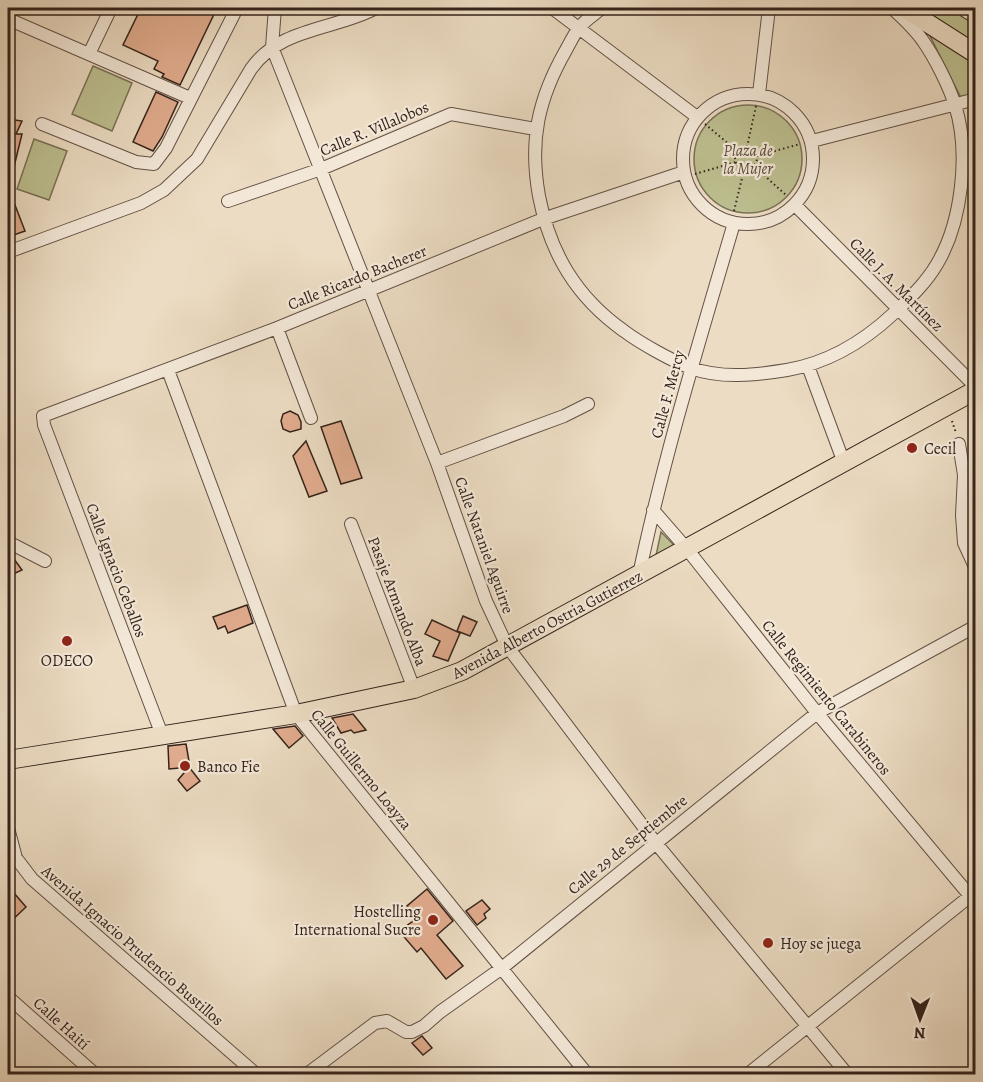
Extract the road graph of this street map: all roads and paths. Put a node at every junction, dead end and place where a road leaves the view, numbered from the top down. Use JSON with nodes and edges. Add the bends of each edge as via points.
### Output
{"nodes":[{"id":1,"x":111,"y":8,"type":"edge"},
{"id":2,"x":237,"y":8,"type":"edge"},
{"id":3,"x":264,"y":8,"type":"edge"},
{"id":4,"x":376,"y":8,"type":"edge"},
{"id":5,"x":552,"y":8,"type":"edge"},
{"id":6,"x":602,"y":8,"type":"edge"},
{"id":7,"x":769,"y":8,"type":"edge"},
{"id":8,"x":892,"y":8,"type":"edge"},
{"id":9,"x":904,"y":8,"type":"edge"},
{"id":10,"x":966,"y":8,"type":"edge"},
{"id":11,"x":274,"y":12,"type":"edge"},
{"id":12,"x":975,"y":14,"type":"edge"},
{"id":13,"x":8,"y":20,"type":"edge"},
{"id":14,"x":579,"y":28,"type":"junction"},
{"id":15,"x":272,"y":46,"type":"junction"},
{"id":16,"x":89,"y":54,"type":"junction"},
{"id":17,"x":975,"y":54,"type":"edge"},
{"id":18,"x":759,"y":94,"type":"junction"},
{"id":19,"x":190,"y":98,"type":"junction"},
{"id":20,"x":975,"y":99,"type":"edge"},
{"id":21,"x":955,"y":105,"type":"junction"},
{"id":22,"x":697,"y":117,"type":"junction"},
{"id":23,"x":42,"y":124,"type":"dead end"},
{"id":24,"x":535,"y":129,"type":"junction"},
{"id":25,"x":812,"y":141,"type":"junction"},
{"id":26,"x":747,"y":147,"type":"junction"},
{"id":27,"x":737,"y":151,"type":"junction"},
{"id":28,"x":757,"y":156,"type":"junction"},
{"id":29,"x":735,"y":162,"type":"junction"},
{"id":30,"x":753,"y":166,"type":"junction"},
{"id":31,"x":321,"y":169,"type":"junction"},
{"id":32,"x":744,"y":169,"type":"junction"},
{"id":33,"x":684,"y":172,"type":"junction"},
{"id":34,"x":228,"y":201,"type":"dead end"},
{"id":35,"x":795,"y":205,"type":"junction"},
{"id":36,"x":543,"y":219,"type":"junction"},
{"id":37,"x":730,"y":222,"type":"junction"},
{"id":38,"x":8,"y":252,"type":"edge"},
{"id":39,"x":369,"y":290,"type":"junction"},
{"id":40,"x":899,"y":309,"type":"junction"},
{"id":41,"x":277,"y":328,"type":"junction"},
{"id":42,"x":808,"y":366,"type":"junction"},
{"id":43,"x":691,"y":368,"type":"junction"},
{"id":44,"x":168,"y":370,"type":"junction"},
{"id":45,"x":975,"y":389,"type":"edge"},
{"id":46,"x":588,"y":404,"type":"dead end"},
{"id":47,"x":947,"y":406,"type":"junction"},
{"id":48,"x":43,"y":416,"type":"joint"},
{"id":49,"x":311,"y":418,"type":"dead end"},
{"id":50,"x":959,"y":444,"type":"joint"},
{"id":51,"x":437,"y":463,"type":"junction"},
{"id":52,"x":844,"y":463,"type":"junction"},
{"id":53,"x":653,"y":510,"type":"junction"},
{"id":54,"x":351,"y":524,"type":"dead end"},
{"id":55,"x":8,"y":542,"type":"edge"},
{"id":56,"x":687,"y":549,"type":"junction"},
{"id":57,"x":45,"y":561,"type":"dead end"},
{"id":58,"x":975,"y":569,"type":"edge"},
{"id":59,"x":639,"y":575,"type":"junction"},
{"id":60,"x":975,"y":626,"type":"edge"},
{"id":61,"x":507,"y":646,"type":"junction"},
{"id":62,"x":414,"y":689,"type":"junction"},
{"id":63,"x":817,"y":713,"type":"junction"},
{"id":64,"x":296,"y":714,"type":"junction"},
{"id":65,"x":162,"y":735,"type":"junction"},
{"id":66,"x":8,"y":760,"type":"edge"},
{"id":67,"x":8,"y":828,"type":"edge"},
{"id":68,"x":655,"y":842,"type":"junction"},
{"id":69,"x":974,"y":897,"type":"edge"},
{"id":70,"x":502,"y":968,"type":"junction"},
{"id":71,"x":8,"y":997,"type":"edge"},
{"id":72,"x":808,"y":1026,"type":"junction"},
{"id":73,"x":95,"y":1074,"type":"edge"},
{"id":74,"x":256,"y":1074,"type":"edge"},
{"id":75,"x":307,"y":1074,"type":"edge"},
{"id":76,"x":587,"y":1074,"type":"edge"},
{"id":77,"x":748,"y":1074,"type":"edge"},
{"id":78,"x":847,"y":1074,"type":"edge"}],
"edges":[{"from":1,"to":16,"type":"street"},
{"from":2,"to":19,"type":"street"},
{"from":3,"to":11,"type":"street"},
{"from":4,"to":15,"type":"street"},
{"from":5,"to":14,"type":"street"},
{"from":6,"to":14,"type":"street"},
{"from":7,"to":18,"type":"street"},
{"from":8,"to":21,"type":"street","via":[[921,38]]},
{"from":9,"to":17,"type":"highway"},
{"from":10,"to":12,"type":"highway"},
{"from":11,"to":15,"type":"street"},
{"from":13,"to":16,"type":"street"},
{"from":14,"to":22,"type":"street"},
{"from":14,"to":24,"type":"street","via":[[557,65]]},
{"from":15,"to":31,"type":"street","name":"Calle Nataniel Aguirre"},
{"from":15,"to":38,"type":"street","via":[[255,63],[197,159],[164,190]]},
{"from":16,"to":19,"type":"street"},
{"from":18,"to":22,"type":"street","via":[[741,93],[725,98]]},
{"from":18,"to":25,"type":"street","via":[[792,110]]},
{"from":18,"to":26,"type":"path"},
{"from":19,"to":23,"type":"street","via":[[154,164],[136,162]]},
{"from":20,"to":21,"type":"street"},
{"from":21,"to":25,"type":"street"},
{"from":21,"to":40,"type":"street","via":[[963,171],[957,209],[938,263]]},
{"from":22,"to":27,"type":"path"},
{"from":22,"to":33,"type":"street","via":[[684,143]]},
{"from":24,"to":31,"type":"street","name":"Calle R. Villalobos","via":[[451,114]]},
{"from":24,"to":36,"type":"street","via":[[534,170]]},
{"from":25,"to":28,"type":"path"},
{"from":25,"to":35,"type":"street","via":[[814,169]]},
{"from":26,"to":27,"type":"path"},
{"from":26,"to":28,"type":"path"},
{"from":27,"to":29,"type":"path"},
{"from":28,"to":30,"type":"path"},
{"from":29,"to":32,"type":"path"},
{"from":29,"to":33,"type":"path","via":[[695,174]]},
{"from":30,"to":32,"type":"path"},
{"from":30,"to":35,"type":"path"},
{"from":31,"to":34,"type":"street","name":"Calle R. Villalobos"},
{"from":31,"to":39,"type":"street","name":"Calle Nataniel Aguirre"},
{"from":32,"to":37,"type":"path"},
{"from":33,"to":36,"type":"street","name":"Calle Ricardo Bacherer"},
{"from":33,"to":37,"type":"street","via":[[699,201],[714,215]]},
{"from":35,"to":37,"type":"street","via":[[767,222]]},
{"from":35,"to":40,"type":"street","name":"Calle J. A. Martínez"},
{"from":36,"to":39,"type":"street","name":"Calle Ricardo Bacherer"},
{"from":36,"to":43,"type":"street","via":[[552,246],[577,287],[606,318],[637,340]]},
{"from":37,"to":43,"type":"street","name":"Calle F. Mercy"},
{"from":39,"to":41,"type":"street","name":"Calle Ricardo Bacherer"},
{"from":39,"to":51,"type":"street","name":"Calle Nataniel Aguirre"},
{"from":40,"to":42,"type":"street","via":[[856,344]]},
{"from":40,"to":45,"type":"street","name":"Calle J. A. Martínez"},
{"from":41,"to":44,"type":"street","name":"Calle Ricardo Bacherer"},
{"from":41,"to":49,"type":"street"},
{"from":42,"to":43,"type":"street","via":[[752,376]]},
{"from":42,"to":52,"type":"street"},
{"from":43,"to":53,"type":"street","name":"Calle F. Mercy"},
{"from":44,"to":48,"type":"street","name":"Calle Ricardo Bacherer"},
{"from":44,"to":64,"type":"street","name":"Calle Guillermo Loayza"},
{"from":45,"to":47,"type":"highway","name":"Avenida Alberto Ostria Gutierrez"},
{"from":46,"to":51,"type":"street"},
{"from":47,"to":50,"type":"path"},
{"from":47,"to":52,"type":"highway","name":"Avenida Alberto Ostria Gutierrez"},
{"from":48,"to":65,"type":"street","name":"Calle Ignacio Ceballos"},
{"from":50,"to":58,"type":"street","via":[[964,475],[964,543]]},
{"from":51,"to":61,"type":"street","name":"Calle Nataniel Aguirre","via":[[486,601]]},
{"from":52,"to":56,"type":"highway","name":"Avenida Alberto Ostria Gutierrez"},
{"from":53,"to":56,"type":"street","name":"Calle Regimiento Carabineros"},
{"from":53,"to":59,"type":"street","name":"Calle F. Mercy"},
{"from":54,"to":62,"type":"street","name":"Pasaje Armando Alba"},
{"from":55,"to":57,"type":"street"},
{"from":56,"to":59,"type":"highway","name":"Avenida Alberto Ostria Gutierrez"},
{"from":56,"to":63,"type":"street","name":"Calle Regimiento Carabineros"},
{"from":59,"to":61,"type":"highway","name":"Avenida Alberto Ostria Gutierrez"},
{"from":60,"to":63,"type":"street","name":"Calle 29 de Septiembre"},
{"from":61,"to":62,"type":"highway","name":"Avenida Alberto Ostria Gutierrez","via":[[462,671]]},
{"from":61,"to":68,"type":"street","name":"Calle Nataniel Aguirre"},
{"from":62,"to":64,"type":"highway","name":"Avenida Alberto Ostria Gutierrez"},
{"from":63,"to":68,"type":"street","name":"Calle 29 de Septiembre"},
{"from":63,"to":69,"type":"street","name":"Calle Regimiento Carabineros"},
{"from":64,"to":65,"type":"highway","name":"Avenida Alberto Ostria Gutierrez"},
{"from":64,"to":70,"type":"street","name":"Calle Guillermo Loayza"},
{"from":65,"to":66,"type":"highway","name":"Avenida Alberto Ostria Gutierrez"},
{"from":67,"to":74,"type":"street","name":"Avenida Ignacio Prudencio Bustillos","via":[[16,858],[32,879]]},
{"from":68,"to":70,"type":"street","name":"Calle 29 de Septiembre"},
{"from":68,"to":72,"type":"street","name":"Calle Nataniel Aguirre"},
{"from":69,"to":72,"type":"street"},
{"from":70,"to":75,"type":"street","name":"Calle 29 de Septiembre","via":[[424,1026],[406,1032],[387,1021],[375,1023]]},
{"from":70,"to":76,"type":"street","name":"Calle Guillermo Loayza"},
{"from":71,"to":73,"type":"street","name":"Calle Haití"},
{"from":72,"to":77,"type":"street"},
{"from":72,"to":78,"type":"street","name":"Calle Nataniel Aguirre"}]}
